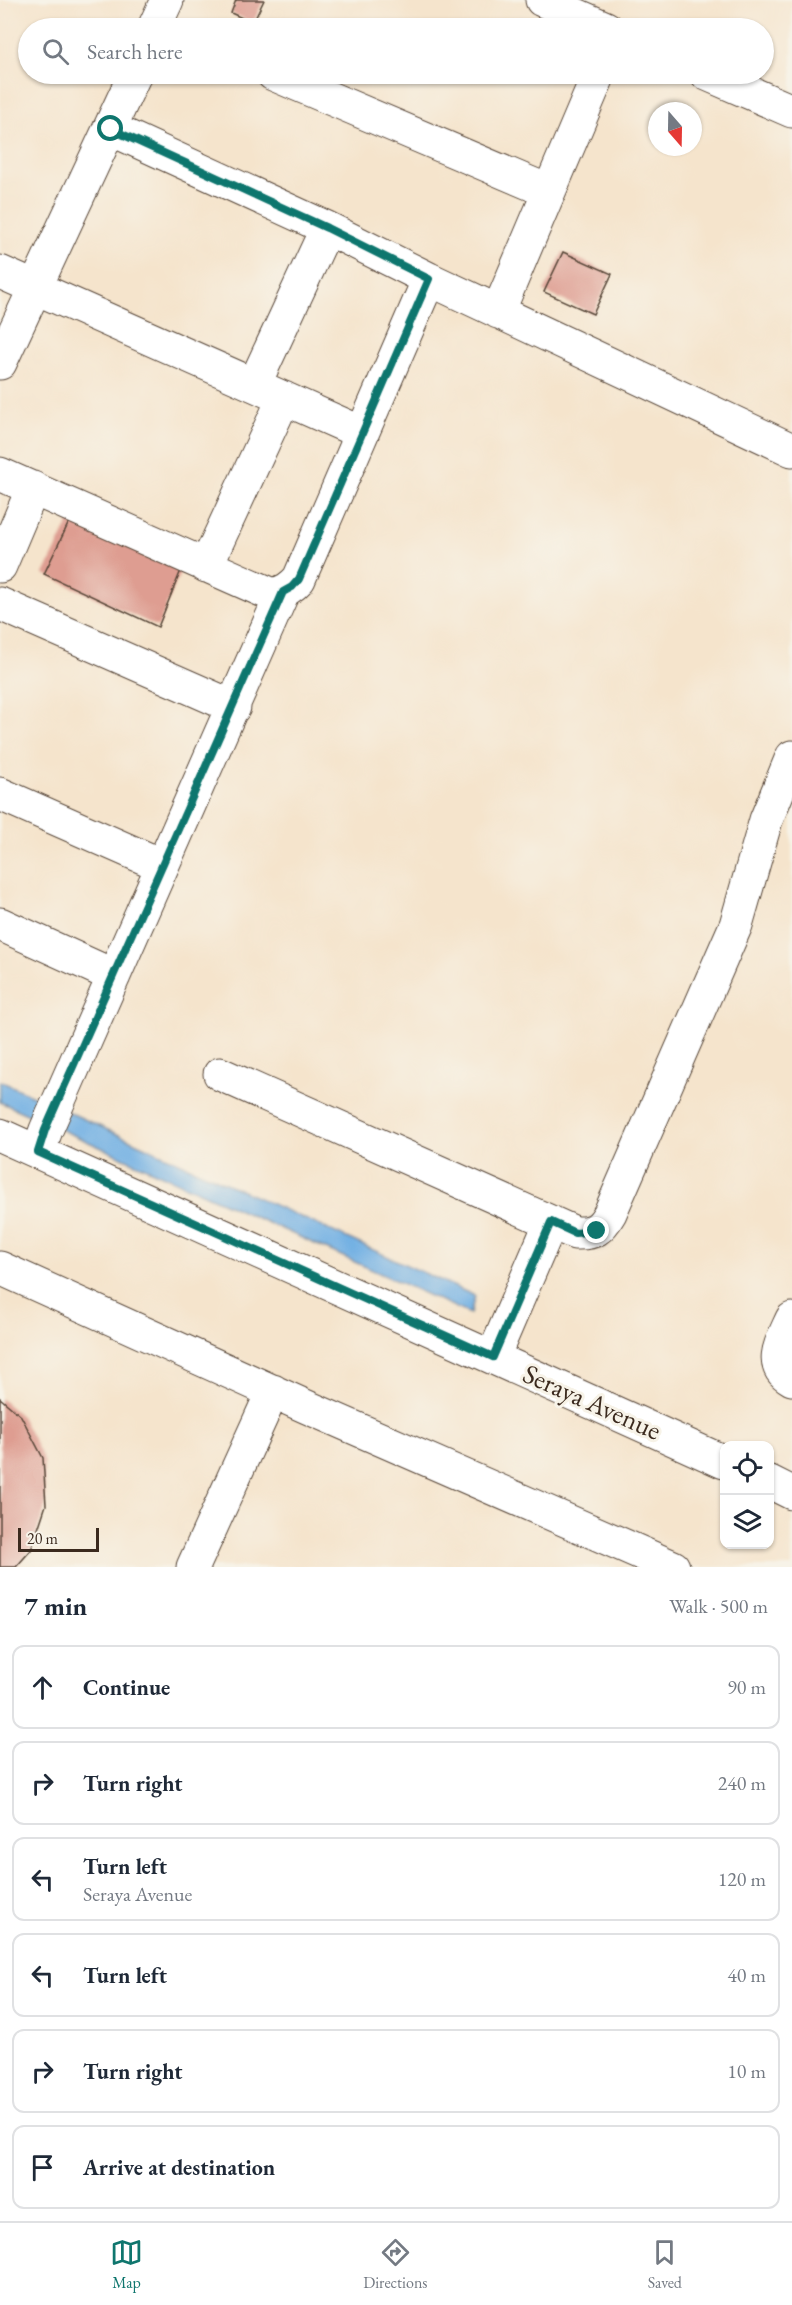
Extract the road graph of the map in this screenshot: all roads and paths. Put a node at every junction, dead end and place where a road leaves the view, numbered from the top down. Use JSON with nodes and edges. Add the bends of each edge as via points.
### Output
{"nodes":[{"id":1,"x":542,"y":0,"type":"edge"},
{"id":2,"x":583,"y":18,"type":"edge"},
{"id":3,"x":131,"y":84,"type":"edge"},
{"id":4,"x":297,"y":84,"type":"edge"},
{"id":5,"x":595,"y":84,"type":"edge"},
{"id":6,"x":730,"y":84,"type":"edge"},
{"id":7,"x":792,"y":111,"type":"edge"},
{"id":8,"x":111,"y":129,"type":"junction"},
{"id":9,"x":548,"y":190,"type":"junction"},
{"id":10,"x":327,"y":228,"type":"junction"},
{"id":11,"x":0,"y":272,"type":"edge"},
{"id":12,"x":429,"y":279,"type":"junction"},
{"id":13,"x":36,"y":288,"type":"junction"},
{"id":14,"x":498,"y":312,"type":"junction"},
{"id":15,"x":0,"y":363,"type":"edge"},
{"id":16,"x":254,"y":385,"type":"junction"},
{"id":17,"x":284,"y":398,"type":"junction"},
{"id":18,"x":362,"y":433,"type":"junction"},
{"id":19,"x":792,"y":450,"type":"edge"},
{"id":20,"x":0,"y":474,"type":"edge"},
{"id":21,"x":33,"y":488,"type":"junction"},
{"id":22,"x":0,"y":566,"type":"edge"},
{"id":23,"x":206,"y":566,"type":"junction"},
{"id":24,"x":283,"y":592,"type":"junction"},
{"id":25,"x":0,"y":604,"type":"edge"},
{"id":26,"x":234,"y":706,"type":"junction"},
{"id":27,"x":792,"y":757,"type":"edge"},
{"id":28,"x":0,"y":794,"type":"edge"},
{"id":29,"x":161,"y":865,"type":"junction"},
{"id":30,"x":0,"y":924,"type":"edge"},
{"id":31,"x":114,"y":976,"type":"junction"},
{"id":32,"x":220,"y":1074,"type":"dead end"},
{"id":33,"x":0,"y":1135,"type":"edge"},
{"id":34,"x":42,"y":1141,"type":"junction"},
{"id":35,"x":551,"y":1222,"type":"junction"},
{"id":36,"x":0,"y":1268,"type":"edge"},
{"id":37,"x":792,"y":1319,"type":"edge"},
{"id":38,"x":493,"y":1357,"type":"junction"},
{"id":39,"x":792,"y":1379,"type":"edge"},
{"id":40,"x":273,"y":1391,"type":"junction"},
{"id":41,"x":720,"y":1460,"type":"edge"},
{"id":42,"x":774,"y":1484,"type":"edge"},
{"id":43,"x":792,"y":1492,"type":"edge"},
{"id":44,"x":193,"y":1567,"type":"edge"},
{"id":45,"x":673,"y":1567,"type":"edge"}],
"edges":[{"from":1,"to":2,"type":"street"},
{"from":3,"to":8,"type":"street"},
{"from":4,"to":9,"type":"street"},
{"from":5,"to":9,"type":"street"},
{"from":6,"to":7,"type":"street"},
{"from":8,"to":10,"type":"street"},
{"from":8,"to":13,"type":"street"},
{"from":9,"to":14,"type":"street"},
{"from":10,"to":12,"type":"street"},
{"from":10,"to":16,"type":"street"},
{"from":11,"to":13,"type":"street"},
{"from":12,"to":14,"type":"street"},
{"from":12,"to":18,"type":"street"},
{"from":13,"to":15,"type":"street"},
{"from":13,"to":16,"type":"street"},
{"from":14,"to":19,"type":"street"},
{"from":16,"to":17,"type":"street"},
{"from":17,"to":18,"type":"street"},
{"from":17,"to":23,"type":"street"},
{"from":18,"to":24,"type":"street","via":[[299,579]]},
{"from":20,"to":21,"type":"street"},
{"from":21,"to":22,"type":"street"},
{"from":21,"to":23,"type":"street"},
{"from":23,"to":24,"type":"street","via":[[273,595]]},
{"from":24,"to":26,"type":"street"},
{"from":25,"to":26,"type":"street"},
{"from":26,"to":29,"type":"street"},
{"from":27,"to":35,"type":"street","via":[[766,820],[736,925],[610,1213],[597,1231],[587,1233],[575,1233]]},
{"from":28,"to":29,"type":"street"},
{"from":29,"to":31,"type":"street"},
{"from":30,"to":31,"type":"street"},
{"from":31,"to":34,"type":"street"},
{"from":32,"to":35,"type":"street"},
{"from":33,"to":34,"type":"street","name":"Seraya Avenue"},
{"from":34,"to":38,"type":"street","name":"Seraya Avenue"},
{"from":35,"to":38,"type":"street"},
{"from":36,"to":40,"type":"street"},
{"from":37,"to":39,"type":"street","via":[[777,1360],[782,1372]]},
{"from":38,"to":41,"type":"street","name":"Seraya Avenue"},
{"from":40,"to":44,"type":"street"},
{"from":40,"to":45,"type":"street"},
{"from":42,"to":43,"type":"street"}]}
